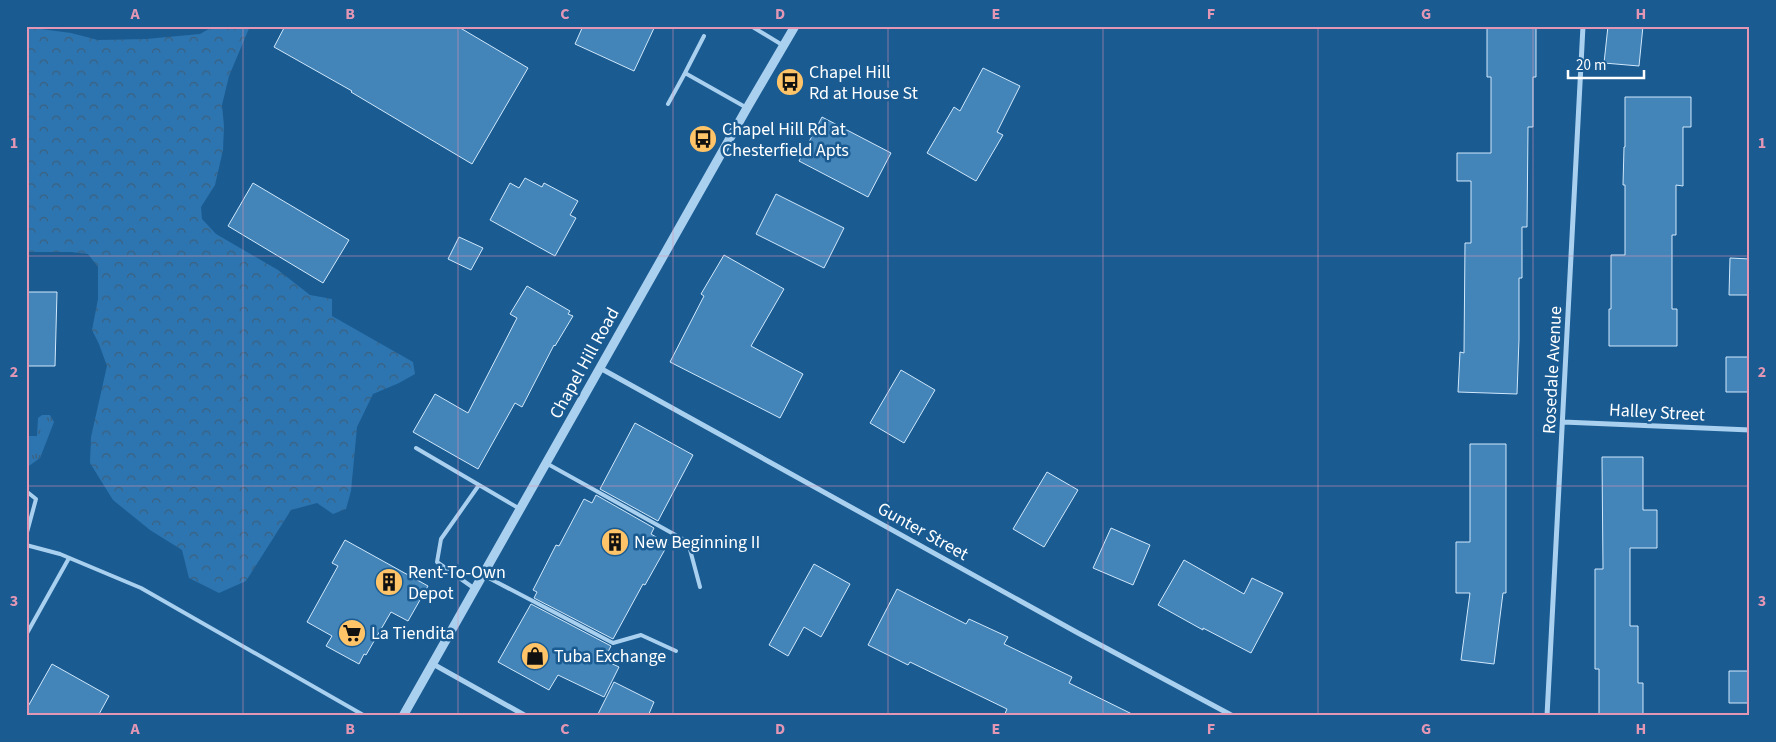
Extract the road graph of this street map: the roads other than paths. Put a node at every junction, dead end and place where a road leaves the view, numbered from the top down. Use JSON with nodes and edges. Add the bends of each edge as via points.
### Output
{"nodes":[{"id":1,"x":751,"y":26,"type":"edge"},
{"id":2,"x":795,"y":26,"type":"edge"},
{"id":3,"x":1584,"y":26,"type":"edge"},
{"id":4,"x":704,"y":36,"type":"dead end"},
{"id":5,"x":784,"y":46,"type":"junction"},
{"id":6,"x":684,"y":73,"type":"junction"},
{"id":7,"x":668,"y":104,"type":"dead end"},
{"id":8,"x":747,"y":108,"type":"junction"},
{"id":9,"x":600,"y":368,"type":"junction"},
{"id":10,"x":1563,"y":422,"type":"junction"},
{"id":11,"x":1750,"y":430,"type":"edge"},
{"id":12,"x":416,"y":448,"type":"dead end"},
{"id":13,"x":546,"y":464,"type":"junction"},
{"id":14,"x":479,"y":486,"type":"junction"},
{"id":15,"x":26,"y":491,"type":"edge"},
{"id":16,"x":520,"y":509,"type":"junction"},
{"id":17,"x":26,"y":536,"type":"edge"},
{"id":18,"x":26,"y":545,"type":"edge"},
{"id":19,"x":69,"y":558,"type":"junction"},
{"id":20,"x":483,"y":575,"type":"junction"},
{"id":21,"x":700,"y":587,"type":"dead end"},
{"id":22,"x":475,"y":589,"type":"junction"},
{"id":23,"x":26,"y":635,"type":"edge"},
{"id":24,"x":676,"y":652,"type":"dead end"},
{"id":25,"x":433,"y":664,"type":"junction"},
{"id":26,"x":365,"y":716,"type":"edge"},
{"id":27,"x":403,"y":716,"type":"edge"},
{"id":28,"x":526,"y":716,"type":"edge"},
{"id":29,"x":1233,"y":716,"type":"edge"},
{"id":30,"x":1547,"y":716,"type":"edge"}],
"edges":[{"from":1,"to":5,"type":"lane"},
{"from":2,"to":5,"type":"street","name":"Chapel Hill Road"},
{"from":3,"to":10,"type":"street","name":"Rosedale Avenue"},
{"from":4,"to":6,"type":"lane"},
{"from":5,"to":8,"type":"street","name":"Chapel Hill Road"},
{"from":6,"to":7,"type":"lane"},
{"from":6,"to":8,"type":"lane"},
{"from":8,"to":9,"type":"street","name":"Chapel Hill Road"},
{"from":9,"to":13,"type":"street","name":"Chapel Hill Road"},
{"from":9,"to":29,"type":"street","name":"Gunter Street"},
{"from":10,"to":11,"type":"street","name":"Halley Street"},
{"from":10,"to":30,"type":"street","name":"Rosedale Avenue"},
{"from":12,"to":14,"type":"lane"},
{"from":13,"to":16,"type":"street","name":"Chapel Hill Road"},
{"from":13,"to":21,"type":"lane","via":[[688,542]]},
{"from":14,"to":16,"type":"lane"},
{"from":14,"to":22,"type":"lane","via":[[442,539],[437,562]]},
{"from":15,"to":17,"type":"lane","via":[[36,498]]},
{"from":16,"to":20,"type":"street","name":"Chapel Hill Road"},
{"from":18,"to":19,"type":"lane"},
{"from":19,"to":23,"type":"lane"},
{"from":19,"to":26,"type":"lane","via":[[141,588]]},
{"from":20,"to":22,"type":"street","name":"Chapel Hill Road"},
{"from":20,"to":24,"type":"lane","via":[[614,643],[641,635]]},
{"from":22,"to":25,"type":"street","name":"Chapel Hill Road"},
{"from":25,"to":27,"type":"street","name":"Chapel Hill Road"},
{"from":25,"to":28,"type":"street"}]}
